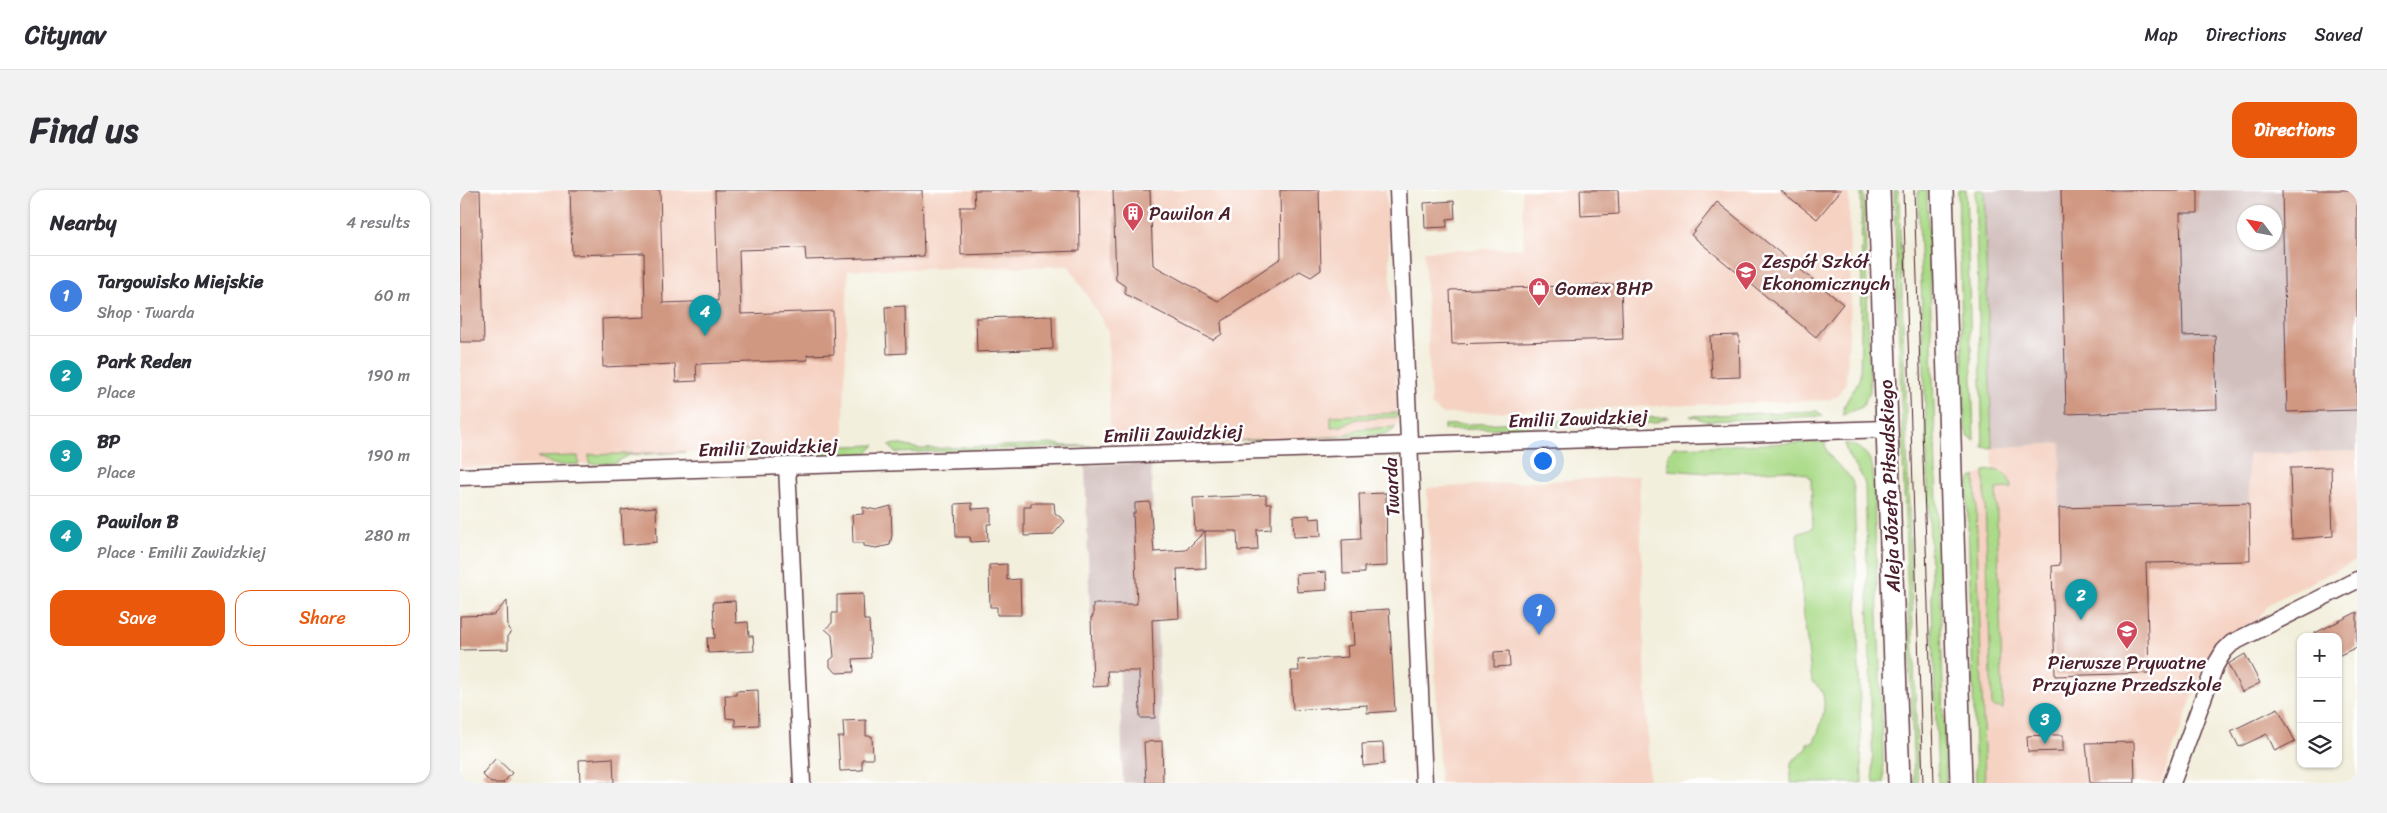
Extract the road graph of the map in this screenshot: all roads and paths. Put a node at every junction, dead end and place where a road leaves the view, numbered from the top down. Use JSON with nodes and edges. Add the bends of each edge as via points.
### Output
{"nodes":[{"id":1,"x":1398,"y":190,"type":"edge"},
{"id":2,"x":1878,"y":190,"type":"edge"},
{"id":3,"x":1942,"y":190,"type":"edge"},
{"id":4,"x":1887,"y":429,"type":"junction"},
{"id":5,"x":1409,"y":444,"type":"junction"},
{"id":6,"x":787,"y":466,"type":"junction"},
{"id":7,"x":460,"y":477,"type":"edge"},
{"id":8,"x":2357,"y":580,"type":"edge"},
{"id":9,"x":802,"y":783,"type":"edge"},
{"id":10,"x":1424,"y":783,"type":"edge"},
{"id":11,"x":1899,"y":783,"type":"edge"},
{"id":12,"x":1961,"y":783,"type":"edge"},
{"id":13,"x":2172,"y":783,"type":"edge"}],
"edges":[{"from":1,"to":5,"type":"street","name":"Twarda"},
{"from":2,"to":4,"type":"street","name":"Aleja Józefa Piłsudskiego"},
{"from":3,"to":12,"type":"street"},
{"from":4,"to":5,"type":"street","name":"Emilii Zawidzkiej"},
{"from":4,"to":11,"type":"street","name":"Aleja Józefa Piłsudskiego"},
{"from":5,"to":6,"type":"street","name":"Emilii Zawidzkiej"},
{"from":5,"to":10,"type":"street","name":"Twarda"},
{"from":6,"to":7,"type":"street","name":"Emilii Zawidzkiej"},
{"from":6,"to":9,"type":"street"},
{"from":8,"to":13,"type":"street","via":[[2232,643],[2224,651],[2215,666]]}]}
